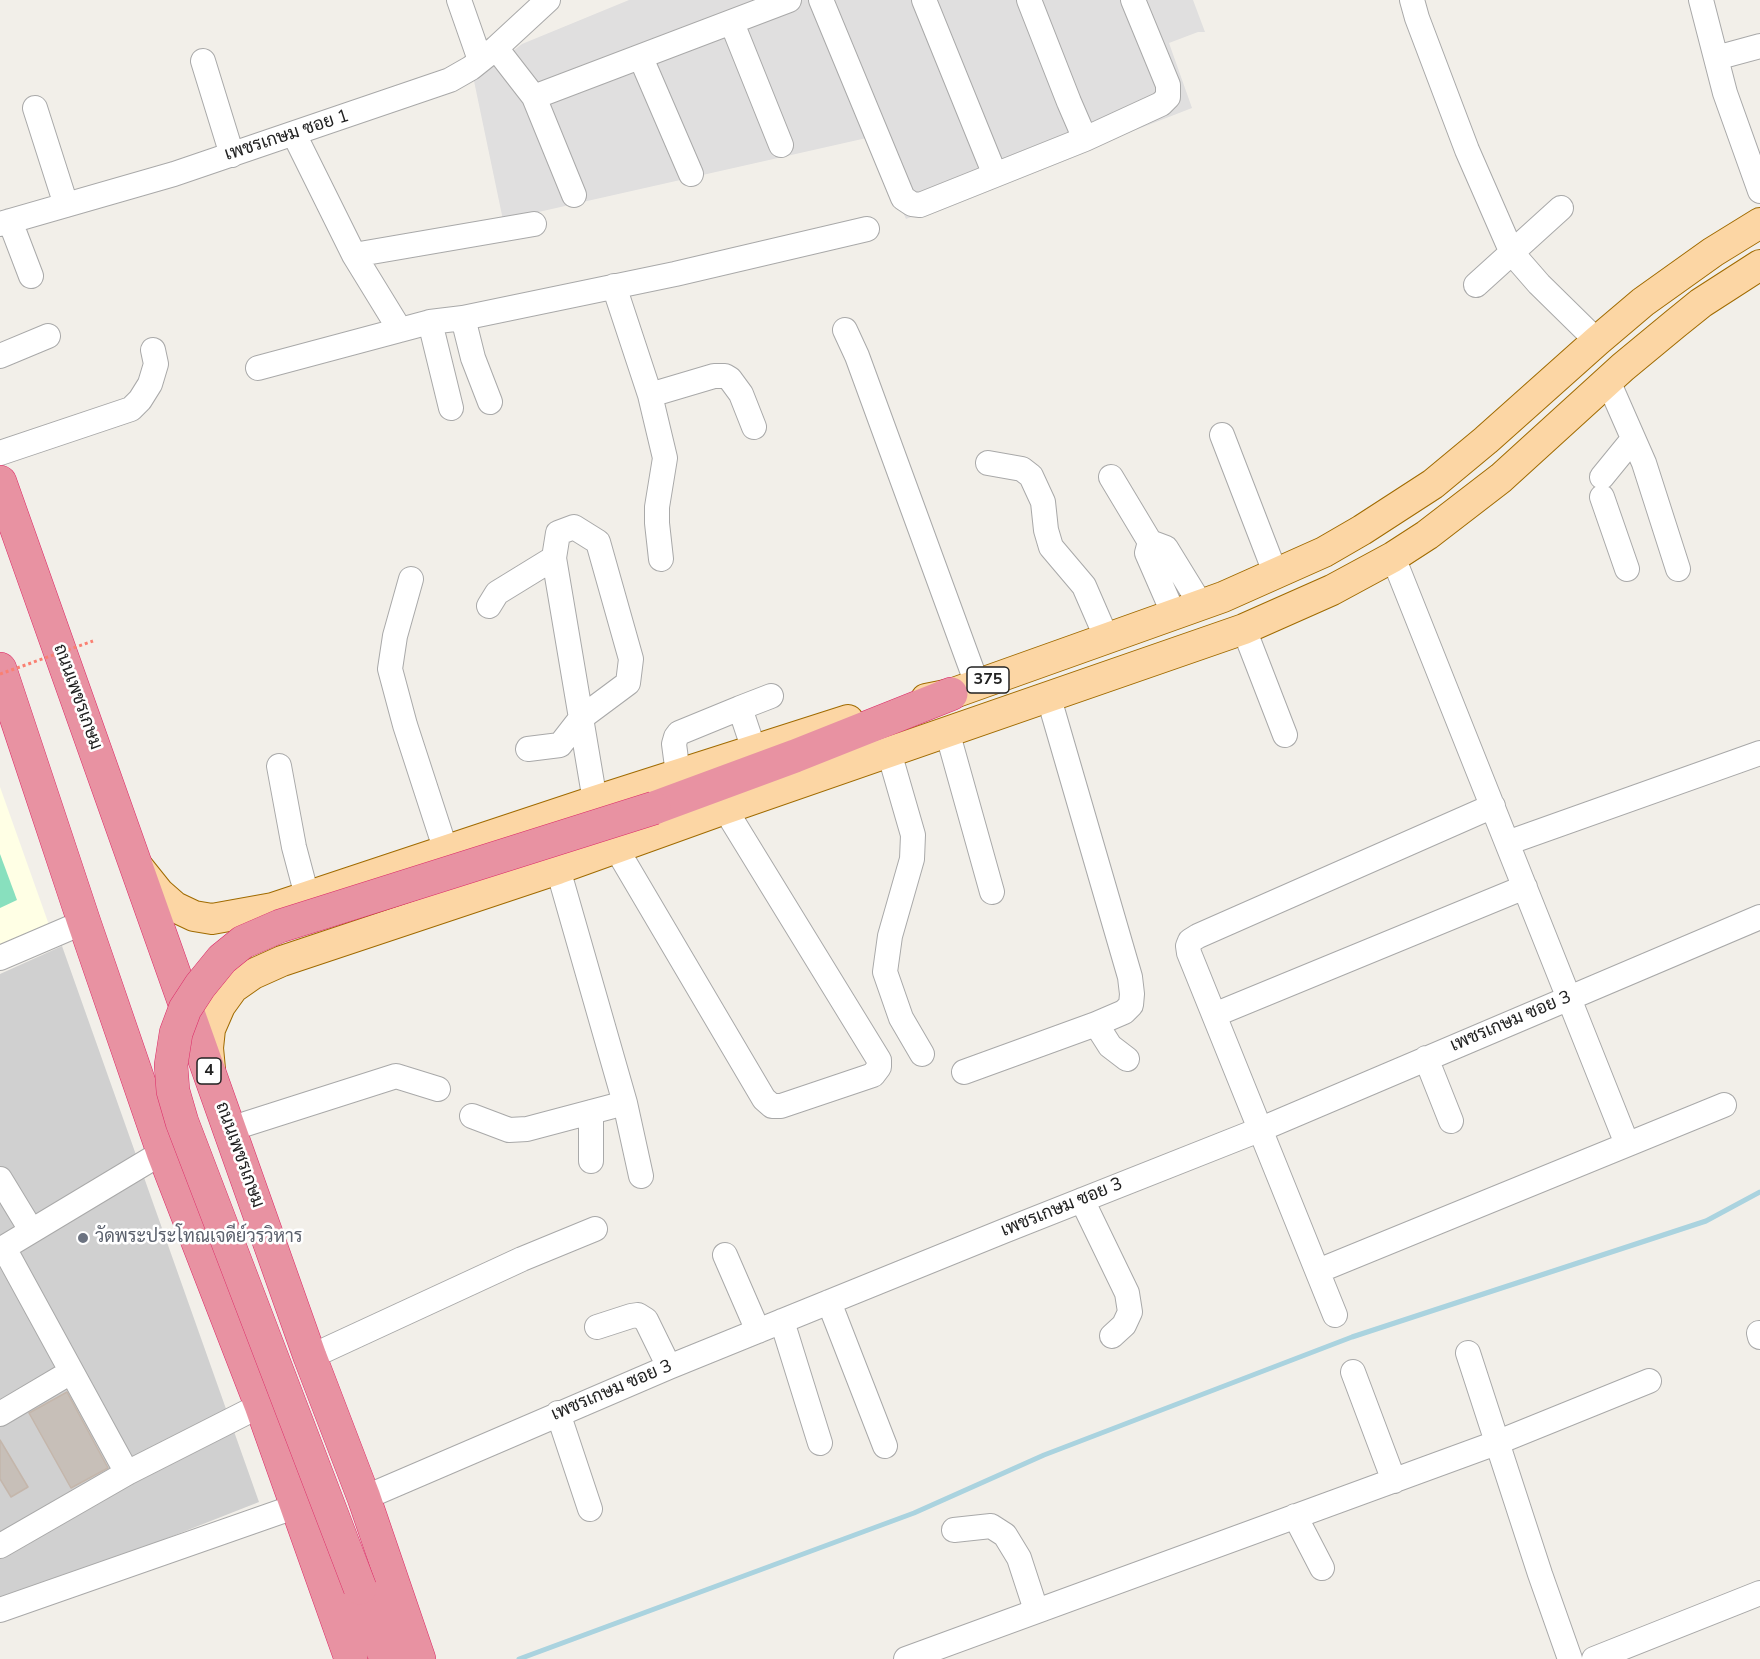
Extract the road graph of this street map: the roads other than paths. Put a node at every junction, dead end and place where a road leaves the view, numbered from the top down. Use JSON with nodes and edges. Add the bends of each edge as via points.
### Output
{"nodes":[{"id":1,"x":459,"y":0,"type":"edge"},
{"id":2,"x":789,"y":0,"type":"edge"},
{"id":3,"x":821,"y":0,"type":"edge"},
{"id":4,"x":924,"y":0,"type":"edge"},
{"id":5,"x":1029,"y":0,"type":"edge"},
{"id":6,"x":1133,"y":0,"type":"edge"},
{"id":7,"x":1412,"y":0,"type":"edge"},
{"id":8,"x":1701,"y":0,"type":"edge"},
{"id":9,"x":543,"y":2,"type":"edge"},
{"id":10,"x":732,"y":23,"type":"junction"},
{"id":11,"x":1760,"y":46,"type":"edge"},
{"id":12,"x":488,"y":54,"type":"junction"},
{"id":13,"x":641,"y":58,"type":"junction"},
{"id":14,"x":1716,"y":58,"type":"junction"},
{"id":15,"x":203,"y":60,"type":"dead end"},
{"id":16,"x":534,"y":98,"type":"junction"},
{"id":17,"x":35,"y":108,"type":"dead end"},
{"id":18,"x":294,"y":134,"type":"junction"},
{"id":19,"x":1751,"y":137,"type":"edge"},
{"id":20,"x":1086,"y":139,"type":"junction"},
{"id":21,"x":781,"y":146,"type":"dead end"},
{"id":22,"x":232,"y":154,"type":"junction"},
{"id":23,"x":691,"y":174,"type":"dead end"},
{"id":24,"x":995,"y":175,"type":"junction"},
{"id":25,"x":1760,"y":191,"type":"edge"},
{"id":26,"x":574,"y":195,"type":"dead end"},
{"id":27,"x":66,"y":205,"type":"junction"},
{"id":28,"x":1561,"y":208,"type":"dead end"},
{"id":29,"x":5,"y":223,"type":"edge"},
{"id":30,"x":1760,"y":223,"type":"edge"},
{"id":31,"x":534,"y":224,"type":"dead end"},
{"id":32,"x":867,"y":229,"type":"dead end"},
{"id":33,"x":1512,"y":253,"type":"junction"},
{"id":34,"x":354,"y":255,"type":"junction"},
{"id":35,"x":1760,"y":265,"type":"edge"},
{"id":36,"x":31,"y":276,"type":"dead end"},
{"id":37,"x":1476,"y":285,"type":"dead end"},
{"id":38,"x":614,"y":286,"type":"junction"},
{"id":39,"x":463,"y":318,"type":"junction"},
{"id":40,"x":430,"y":322,"type":"junction"},
{"id":41,"x":400,"y":330,"type":"junction"},
{"id":42,"x":845,"y":330,"type":"dead end"},
{"id":43,"x":48,"y":336,"type":"dead end"},
{"id":44,"x":1596,"y":341,"type":"junction"},
{"id":45,"x":153,"y":350,"type":"dead end"},
{"id":46,"x":0,"y":356,"type":"edge"},
{"id":47,"x":258,"y":368,"type":"dead end"},
{"id":48,"x":1608,"y":381,"type":"junction"},
{"id":49,"x":650,"y":395,"type":"junction"},
{"id":50,"x":490,"y":402,"type":"dead end"},
{"id":51,"x":451,"y":408,"type":"dead end"},
{"id":52,"x":754,"y":427,"type":"dead end"},
{"id":53,"x":1222,"y":435,"type":"dead end"},
{"id":54,"x":1633,"y":439,"type":"junction"},
{"id":55,"x":0,"y":453,"type":"edge"},
{"id":56,"x":988,"y":463,"type":"dead end"},
{"id":57,"x":1111,"y":477,"type":"dead end"},
{"id":58,"x":0,"y":482,"type":"edge"},
{"id":59,"x":1393,"y":557,"type":"junction"},
{"id":60,"x":554,"y":558,"type":"junction"},
{"id":61,"x":661,"y":559,"type":"dead end"},
{"id":62,"x":1627,"y":569,"type":"dead end"},
{"id":63,"x":1678,"y":569,"type":"dead end"},
{"id":64,"x":1276,"y":575,"type":"junction"},
{"id":65,"x":411,"y":579,"type":"dead end"},
{"id":66,"x":489,"y":606,"type":"dead end"},
{"id":67,"x":1188,"y":610,"type":"junction"},
{"id":68,"x":1244,"y":629,"type":"junction"},
{"id":69,"x":1107,"y":639,"type":"junction"},
{"id":70,"x":0,"y":672,"type":"edge"},
{"id":71,"x":964,"y":689,"type":"junction"},
{"id":72,"x":771,"y":696,"type":"dead end"},
{"id":73,"x":1048,"y":696,"type":"junction"},
{"id":74,"x":740,"y":708,"type":"junction"},
{"id":75,"x":581,"y":718,"type":"junction"},
{"id":76,"x":947,"y":731,"type":"junction"},
{"id":77,"x":1286,"y":735,"type":"dead end"},
{"id":78,"x":528,"y":748,"type":"dead end"},
{"id":79,"x":754,"y":750,"type":"junction"},
{"id":80,"x":889,"y":752,"type":"junction"},
{"id":81,"x":1760,"y":753,"type":"edge"},
{"id":82,"x":279,"y":766,"type":"dead end"},
{"id":83,"x":678,"y":774,"type":"junction"},
{"id":84,"x":595,"y":801,"type":"junction"},
{"id":85,"x":1492,"y":806,"type":"junction"},
{"id":86,"x":725,"y":809,"type":"junction"},
{"id":87,"x":1507,"y":843,"type":"junction"},
{"id":88,"x":616,"y":848,"type":"junction"},
{"id":89,"x":446,"y":851,"type":"junction"},
{"id":90,"x":137,"y":866,"type":"junction"},
{"id":91,"x":558,"y":869,"type":"junction"},
{"id":92,"x":1525,"y":887,"type":"junction"},
{"id":93,"x":992,"y":892,"type":"dead end"},
{"id":94,"x":307,"y":896,"type":"junction"},
{"id":95,"x":236,"y":915,"type":"junction"},
{"id":96,"x":1760,"y":917,"type":"edge"},
{"id":97,"x":84,"y":922,"type":"junction"},
{"id":98,"x":0,"y":958,"type":"edge"},
{"id":99,"x":253,"y":974,"type":"junction"},
{"id":100,"x":1569,"y":998,"type":"junction"},
{"id":101,"x":1214,"y":1015,"type":"junction"},
{"id":102,"x":1096,"y":1024,"type":"junction"},
{"id":103,"x":922,"y":1054,"type":"dead end"},
{"id":104,"x":1426,"y":1058,"type":"junction"},
{"id":105,"x":1127,"y":1059,"type":"dead end"},
{"id":106,"x":964,"y":1072,"type":"dead end"},
{"id":107,"x":211,"y":1076,"type":"junction"},
{"id":108,"x":438,"y":1089,"type":"dead end"},
{"id":109,"x":625,"y":1103,"type":"junction"},
{"id":110,"x":1724,"y":1105,"type":"dead end"},
{"id":111,"x":591,"y":1112,"type":"junction"},
{"id":112,"x":472,"y":1116,"type":"dead end"},
{"id":113,"x":1450,"y":1121,"type":"dead end"},
{"id":114,"x":230,"y":1129,"type":"junction"},
{"id":115,"x":1259,"y":1130,"type":"junction"},
{"id":116,"x":1627,"y":1144,"type":"junction"},
{"id":117,"x":163,"y":1152,"type":"junction"},
{"id":118,"x":591,"y":1161,"type":"dead end"},
{"id":119,"x":641,"y":1176,"type":"dead end"},
{"id":120,"x":0,"y":1179,"type":"edge"},
{"id":121,"x":1082,"y":1200,"type":"junction"},
{"id":122,"x":595,"y":1229,"type":"dead end"},
{"id":123,"x":31,"y":1230,"type":"junction"},
{"id":124,"x":2,"y":1249,"type":"edge"},
{"id":125,"x":725,"y":1255,"type":"dead end"},
{"id":126,"x":1318,"y":1271,"type":"junction"},
{"id":127,"x":829,"y":1302,"type":"junction"},
{"id":128,"x":1335,"y":1315,"type":"dead end"},
{"id":129,"x":782,"y":1321,"type":"junction"},
{"id":130,"x":597,"y":1327,"type":"dead end"},
{"id":131,"x":758,"y":1331,"type":"junction"},
{"id":132,"x":1112,"y":1336,"type":"dead end"},
{"id":133,"x":1468,"y":1353,"type":"dead end"},
{"id":134,"x":310,"y":1356,"type":"junction"},
{"id":135,"x":669,"y":1367,"type":"junction"},
{"id":136,"x":71,"y":1372,"type":"junction"},
{"id":137,"x":1353,"y":1372,"type":"dead end"},
{"id":138,"x":1649,"y":1381,"type":"dead end"},
{"id":139,"x":261,"y":1405,"type":"junction"},
{"id":140,"x":558,"y":1413,"type":"junction"},
{"id":141,"x":0,"y":1414,"type":"edge"},
{"id":142,"x":820,"y":1443,"type":"dead end"},
{"id":143,"x":1496,"y":1443,"type":"junction"},
{"id":144,"x":885,"y":1446,"type":"dead end"},
{"id":145,"x":127,"y":1473,"type":"junction"},
{"id":146,"x":1394,"y":1481,"type":"junction"},
{"id":147,"x":364,"y":1498,"type":"junction"},
{"id":148,"x":297,"y":1506,"type":"junction"},
{"id":149,"x":590,"y":1509,"type":"dead end"},
{"id":150,"x":1295,"y":1516,"type":"junction"},
{"id":151,"x":954,"y":1530,"type":"dead end"},
{"id":152,"x":2,"y":1540,"type":"edge"},
{"id":153,"x":1322,"y":1568,"type":"dead end"},
{"id":154,"x":1760,"y":1593,"type":"edge"},
{"id":155,"x":0,"y":1610,"type":"edge"},
{"id":156,"x":1036,"y":1610,"type":"junction"},
{"id":157,"x":1601,"y":1658,"type":"edge"},
{"id":158,"x":351,"y":1659,"type":"edge"},
{"id":159,"x":386,"y":1659,"type":"edge"},
{"id":160,"x":419,"y":1659,"type":"edge"},
{"id":161,"x":906,"y":1659,"type":"edge"},
{"id":162,"x":1570,"y":1659,"type":"edge"}],
"edges":[{"from":1,"to":12,"type":"street"},
{"from":2,"to":10,"type":"street"},
{"from":3,"to":24,"type":"street","via":[[903,198],[920,205]]},
{"from":4,"to":24,"type":"street"},
{"from":5,"to":20,"type":"street"},
{"from":6,"to":20,"type":"street","via":[[1168,85],[1168,97],[1161,104]]},
{"from":7,"to":33,"type":"street","via":[[1467,150]]},
{"from":8,"to":14,"type":"street"},
{"from":9,"to":12,"type":"street","name":"เพชรเกษม ซอย 1"},
{"from":10,"to":13,"type":"street"},
{"from":10,"to":21,"type":"street"},
{"from":11,"to":14,"type":"street"},
{"from":12,"to":16,"type":"street"},
{"from":12,"to":18,"type":"street","name":"เพชรเกษม ซอย 1","via":[[450,80]]},
{"from":13,"to":16,"type":"street"},
{"from":13,"to":23,"type":"street"},
{"from":14,"to":19,"type":"street","via":[[1725,93]]},
{"from":15,"to":22,"type":"street"},
{"from":16,"to":26,"type":"street"},
{"from":17,"to":27,"type":"street"},
{"from":18,"to":22,"type":"street","name":"เพชรเกษม ซอย 1"},
{"from":18,"to":34,"type":"street"},
{"from":19,"to":25,"type":"street"},
{"from":20,"to":24,"type":"street"},
{"from":22,"to":27,"type":"street","name":"เพชรเกษม ซอย 1"},
{"from":27,"to":29,"type":"street","name":"เพชรเกษม ซอย 1"},
{"from":28,"to":33,"type":"street"},
{"from":29,"to":36,"type":"street"},
{"from":30,"to":44,"type":"main road","number":"375","via":[[1687,270]]},
{"from":31,"to":34,"type":"street"},
{"from":32,"to":38,"type":"street"},
{"from":33,"to":37,"type":"street"},
{"from":33,"to":44,"type":"street"},
{"from":34,"to":41,"type":"street"},
{"from":35,"to":48,"type":"main road","number":"375","via":[[1701,303]]},
{"from":38,"to":39,"type":"street"},
{"from":38,"to":49,"type":"street"},
{"from":39,"to":40,"type":"street"},
{"from":39,"to":50,"type":"street"},
{"from":40,"to":41,"type":"street"},
{"from":40,"to":51,"type":"street"},
{"from":41,"to":47,"type":"street"},
{"from":42,"to":71,"type":"street","via":[[861,365]]},
{"from":43,"to":46,"type":"street"},
{"from":44,"to":64,"type":"main road","number":"375","via":[[1433,484],[1362,530]]},
{"from":45,"to":55,"type":"street","via":[[156,364],[150,384],[131,409]]},
{"from":48,"to":54,"type":"street"},
{"from":48,"to":59,"type":"main road","number":"375","via":[[1501,478]]},
{"from":49,"to":52,"type":"street","via":[[725,376],[741,394]]},
{"from":49,"to":61,"type":"street","via":[[665,458],[657,507]]},
{"from":53,"to":64,"type":"street"},
{"from":54,"to":62,"type":"street","via":[[1602,487]]},
{"from":54,"to":63,"type":"street"},
{"from":56,"to":69,"type":"street","via":[[1022,469],[1030,476],[1043,502],[1051,546],[1084,586]]},
{"from":57,"to":67,"type":"street","via":[[1150,542],[1146,552]]},
{"from":58,"to":90,"type":"highway","name":"ถนนเพชรเกษม","number":"4"},
{"from":59,"to":68,"type":"main road","number":"375","via":[[1332,590]]},
{"from":59,"to":85,"type":"street"},
{"from":60,"to":66,"type":"street","via":[[497,593]]},
{"from":60,"to":75,"type":"street"},
{"from":60,"to":75,"type":"street","via":[[558,533],[574,527],[598,542],[631,658],[628,683]]},
{"from":64,"to":67,"type":"main road","number":"375"},
{"from":65,"to":89,"type":"street","via":[[390,669]]},
{"from":67,"to":69,"type":"main road","number":"375"},
{"from":68,"to":73,"type":"main road","number":"375"},
{"from":68,"to":77,"type":"street"},
{"from":69,"to":71,"type":"main road","number":"375"},
{"from":70,"to":97,"type":"highway"},
{"from":71,"to":79,"type":"main road","number":"375"},
{"from":71,"to":159,"type":"highway","bridge":true,"via":[[654,808],[280,926],[243,942],[222,959],[200,986],[176,1033],[171,1065],[173,1091]]},
{"from":72,"to":74,"type":"street"},
{"from":73,"to":76,"type":"main road","number":"375"},
{"from":73,"to":102,"type":"street","via":[[1132,994],[1131,1005],[1124,1012]]},
{"from":74,"to":79,"type":"street"},
{"from":74,"to":83,"type":"street","via":[[679,733],[674,744]]},
{"from":75,"to":78,"type":"street","via":[[560,745]]},
{"from":75,"to":84,"type":"street"},
{"from":76,"to":80,"type":"main road","number":"375"},
{"from":76,"to":93,"type":"street"},
{"from":79,"to":83,"type":"main road","number":"375"},
{"from":80,"to":86,"type":"main road","number":"375"},
{"from":80,"to":103,"type":"street","via":[[913,835],[912,859],[890,936],[885,972],[901,1018]]},
{"from":81,"to":87,"type":"street"},
{"from":82,"to":94,"type":"street"},
{"from":83,"to":84,"type":"main road","number":"375"},
{"from":84,"to":89,"type":"main road","number":"375"},
{"from":85,"to":87,"type":"street"},
{"from":85,"to":101,"type":"street","via":[[1190,941],[1189,953]]},
{"from":86,"to":88,"type":"main road","number":"375"},
{"from":86,"to":88,"type":"street","via":[[879,1060],[873,1075],[781,1107],[764,1099]]},
{"from":87,"to":92,"type":"street"},
{"from":88,"to":91,"type":"main road","number":"375"},
{"from":89,"to":94,"type":"main road","number":"375"},
{"from":90,"to":95,"type":"main road","number":"375","via":[[175,907],[212,919]]},
{"from":90,"to":107,"type":"highway","name":"ถนนเพชรเกษม","number":"4"},
{"from":91,"to":99,"type":"main road","number":"375"},
{"from":91,"to":109,"type":"street"},
{"from":92,"to":100,"type":"street"},
{"from":92,"to":101,"type":"street"},
{"from":94,"to":95,"type":"main road","number":"375"},
{"from":95,"to":99,"type":"main road","via":[[233,939],[240,959]]},
{"from":96,"to":100,"type":"street","name":"เพชรเกษม ซอย 3"},
{"from":97,"to":98,"type":"street"},
{"from":97,"to":117,"type":"highway"},
{"from":99,"to":107,"type":"main road","number":"375","via":[[233,988],[210,1029]]},
{"from":100,"to":104,"type":"street","name":"เพชรเกษม ซอย 3"},
{"from":100,"to":116,"type":"street"},
{"from":101,"to":115,"type":"street"},
{"from":102,"to":105,"type":"street","via":[[1110,1046]]},
{"from":102,"to":106,"type":"street"},
{"from":104,"to":113,"type":"street"},
{"from":104,"to":115,"type":"street","name":"เพชรเกษม ซอย 3"},
{"from":107,"to":114,"type":"highway","name":"ถนนเพชรเกษม","number":"4"},
{"from":108,"to":114,"type":"street","via":[[396,1076]]},
{"from":109,"to":111,"type":"street"},
{"from":109,"to":119,"type":"street"},
{"from":110,"to":116,"type":"street"},
{"from":111,"to":112,"type":"street","via":[[509,1130]]},
{"from":111,"to":118,"type":"street"},
{"from":114,"to":134,"type":"highway","name":"ถนนเพชรเกษม","number":"4"},
{"from":115,"to":121,"type":"street","name":"เพชรเกษม ซอย 3"},
{"from":115,"to":126,"type":"street"},
{"from":116,"to":126,"type":"street"},
{"from":117,"to":123,"type":"street"},
{"from":117,"to":139,"type":"highway"},
{"from":120,"to":123,"type":"street"},
{"from":121,"to":127,"type":"street","name":"เพชรเกษม ซอย 3"},
{"from":121,"to":132,"type":"street","via":[[1127,1293],[1130,1312]]},
{"from":122,"to":134,"type":"street","via":[[522,1258]]},
{"from":123,"to":124,"type":"street"},
{"from":124,"to":136,"type":"street"},
{"from":125,"to":131,"type":"street"},
{"from":126,"to":128,"type":"street"},
{"from":127,"to":129,"type":"street","name":"เพชรเกษม ซอย 3"},
{"from":127,"to":144,"type":"street"},
{"from":129,"to":131,"type":"street","name":"เพชรเกษม ซอย 3"},
{"from":129,"to":142,"type":"street"},
{"from":130,"to":135,"type":"street","via":[[631,1316],[646,1320]]},
{"from":131,"to":135,"type":"street","name":"เพชรเกษม ซอย 3"},
{"from":133,"to":143,"type":"street"},
{"from":134,"to":147,"type":"highway","name":"ถนนเพชรเกษม","number":"4"},
{"from":135,"to":140,"type":"street","name":"เพชรเกษม ซอย 3"},
{"from":136,"to":141,"type":"street"},
{"from":136,"to":145,"type":"street"},
{"from":137,"to":146,"type":"street"},
{"from":138,"to":143,"type":"street"},
{"from":139,"to":145,"type":"street"},
{"from":139,"to":148,"type":"highway"},
{"from":140,"to":147,"type":"street","name":"เพชรเกษม ซอย 3"},
{"from":140,"to":149,"type":"street"},
{"from":143,"to":146,"type":"street"},
{"from":143,"to":162,"type":"street"},
{"from":145,"to":152,"type":"street"},
{"from":146,"to":150,"type":"street"},
{"from":147,"to":160,"type":"highway","name":"ถนนเพชรเกษม","number":"4"},
{"from":148,"to":155,"type":"street"},
{"from":148,"to":158,"type":"highway"},
{"from":150,"to":153,"type":"street"},
{"from":150,"to":156,"type":"street"},
{"from":151,"to":156,"type":"street","via":[[991,1526],[1005,1535],[1019,1558]]},
{"from":154,"to":157,"type":"street"},
{"from":156,"to":161,"type":"street"}]}
